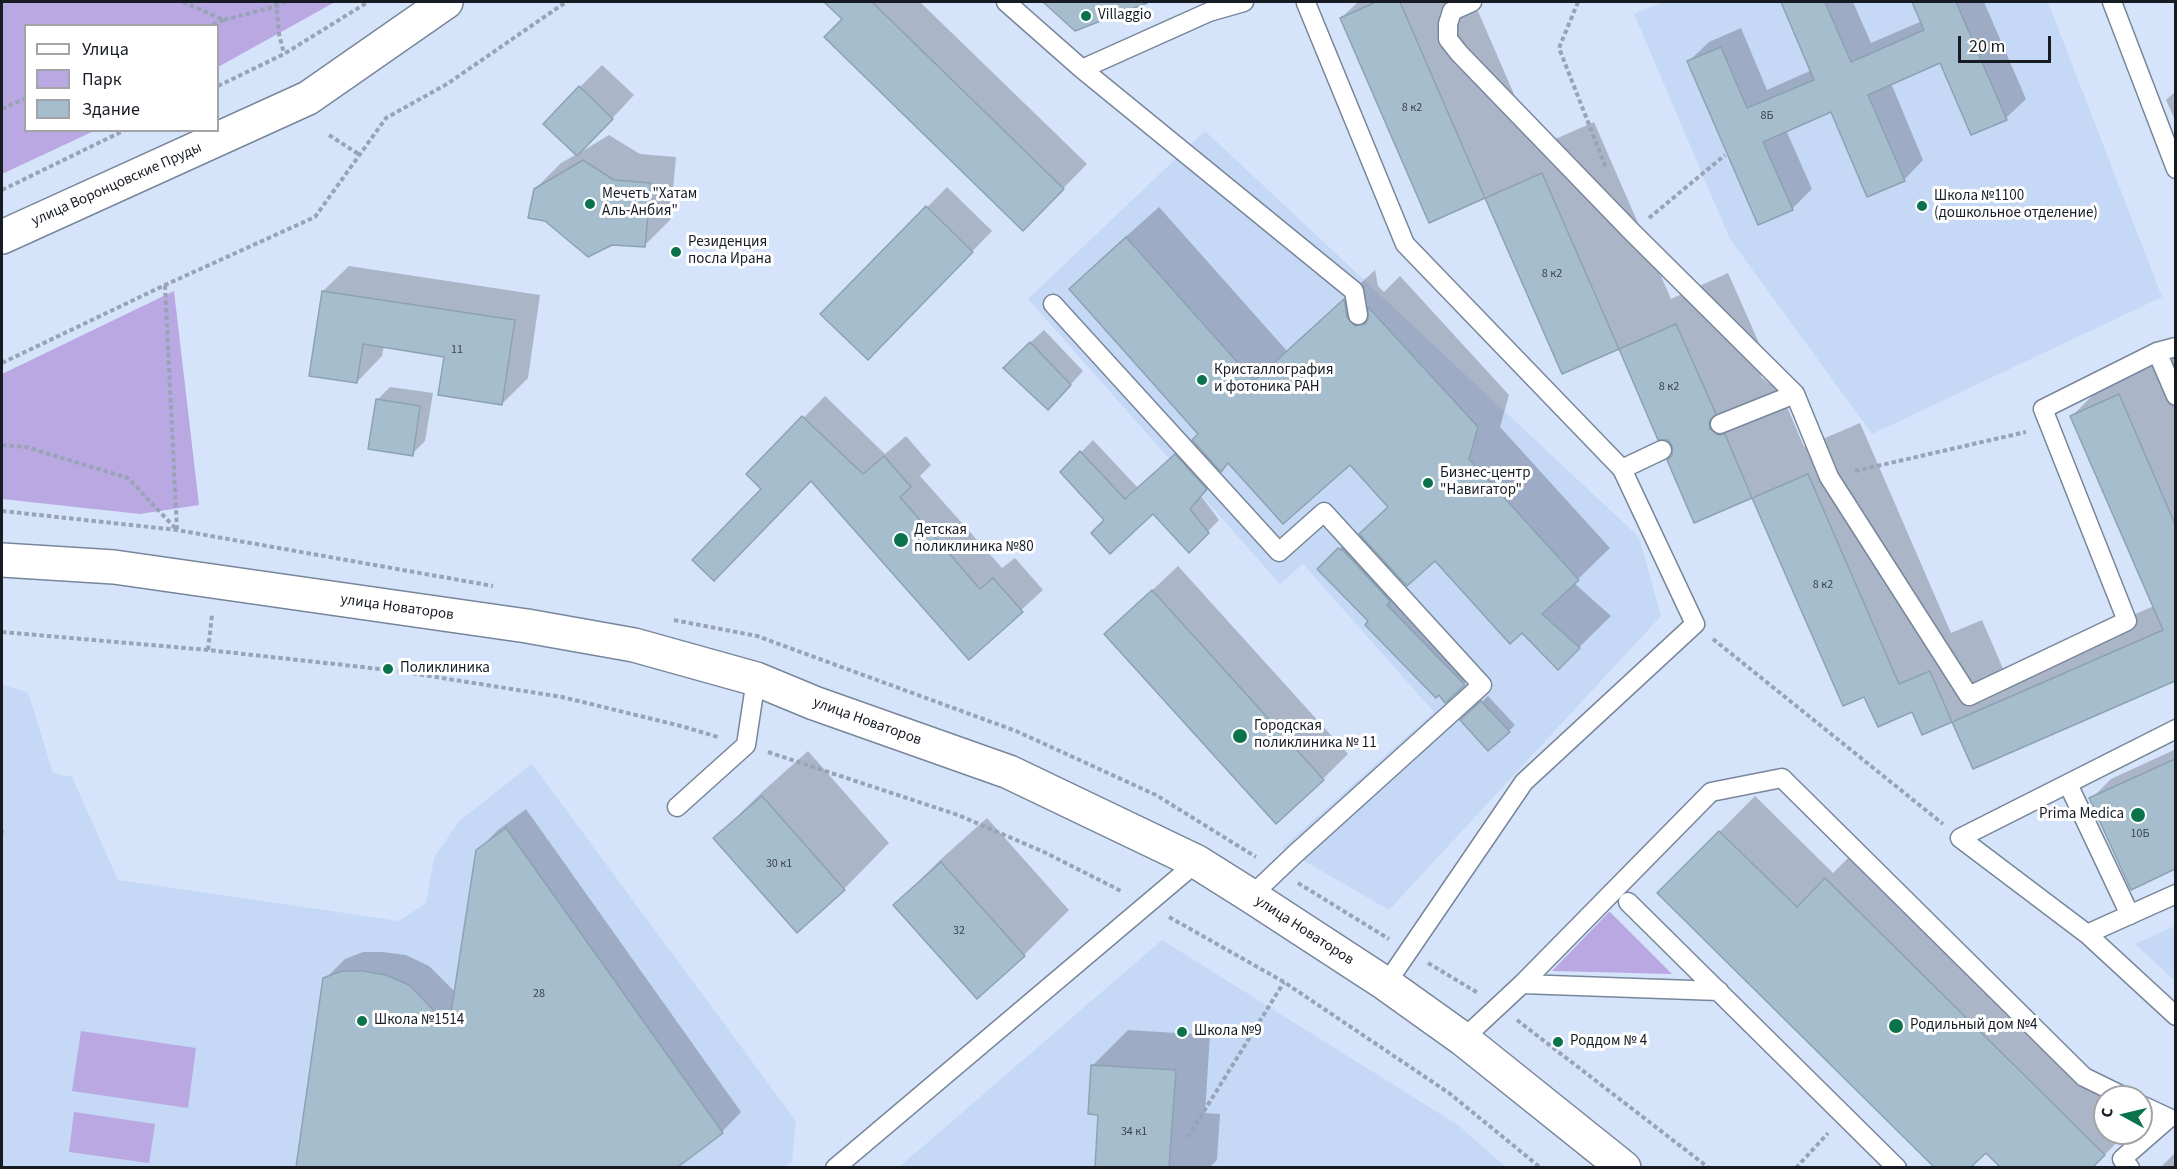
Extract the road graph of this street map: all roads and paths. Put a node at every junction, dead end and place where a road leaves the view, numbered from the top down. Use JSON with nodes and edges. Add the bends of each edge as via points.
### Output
{"nodes":[{"id":1,"x":183,"y":2,"type":"edge"},
{"id":2,"x":285,"y":2,"type":"edge"},
{"id":3,"x":368,"y":2,"type":"edge"},
{"id":4,"x":446,"y":2,"type":"edge"},
{"id":5,"x":566,"y":2,"type":"edge"},
{"id":6,"x":1006,"y":2,"type":"edge"},
{"id":7,"x":1244,"y":2,"type":"edge"},
{"id":8,"x":1304,"y":2,"type":"edge"},
{"id":9,"x":1472,"y":2,"type":"edge"},
{"id":10,"x":1578,"y":2,"type":"edge"},
{"id":11,"x":2112,"y":2,"type":"edge"},
{"id":12,"x":277,"y":4,"type":"edge"},
{"id":13,"x":224,"y":21,"type":"junction"},
{"id":14,"x":215,"y":24,"type":"edge"},
{"id":15,"x":284,"y":54,"type":"junction"},
{"id":16,"x":1082,"y":69,"type":"junction"},
{"id":17,"x":219,"y":86,"type":"edge"},
{"id":18,"x":24,"y":99,"type":"edge"},
{"id":19,"x":2,"y":110,"type":"edge"},
{"id":20,"x":121,"y":132,"type":"edge"},
{"id":21,"x":329,"y":135,"type":"dead end"},
{"id":22,"x":360,"y":155,"type":"junction"},
{"id":23,"x":1725,"y":155,"type":"dead end"},
{"id":24,"x":2175,"y":169,"type":"edge"},
{"id":25,"x":1611,"y":178,"type":"dead end"},
{"id":26,"x":2,"y":190,"type":"edge"},
{"id":27,"x":1632,"y":232,"type":"junction"},
{"id":28,"x":2,"y":237,"type":"edge"},
{"id":29,"x":165,"y":285,"type":"junction"},
{"id":30,"x":1053,"y":304,"type":"dead end"},
{"id":31,"x":1358,"y":315,"type":"dead end"},
{"id":32,"x":2175,"y":347,"type":"edge"},
{"id":33,"x":2157,"y":352,"type":"junction"},
{"id":34,"x":2,"y":363,"type":"edge"},
{"id":35,"x":1795,"y":394,"type":"junction"},
{"id":36,"x":2175,"y":396,"type":"edge"},
{"id":37,"x":1720,"y":424,"type":"dead end"},
{"id":38,"x":2050,"y":426,"type":"junction"},
{"id":39,"x":2,"y":444,"type":"edge"},
{"id":40,"x":1662,"y":450,"type":"dead end"},
{"id":41,"x":1622,"y":469,"type":"junction"},
{"id":42,"x":1829,"y":477,"type":"junction"},
{"id":43,"x":2,"y":560,"type":"edge"},
{"id":44,"x":212,"y":615,"type":"dead end"},
{"id":45,"x":1695,"y":624,"type":"junction"},
{"id":46,"x":2,"y":632,"type":"edge"},
{"id":47,"x":208,"y":650,"type":"junction"},
{"id":48,"x":756,"y":679,"type":"junction"},
{"id":49,"x":2175,"y":729,"type":"edge"},
{"id":50,"x":746,"y":745,"type":"junction"},
{"id":51,"x":2068,"y":784,"type":"junction"},
{"id":52,"x":1156,"y":795,"type":"dead end"},
{"id":53,"x":677,"y":807,"type":"dead end"},
{"id":54,"x":1960,"y":838,"type":"junction"},
{"id":55,"x":1197,"y":862,"type":"junction"},
{"id":56,"x":1278,"y":870,"type":"junction"},
{"id":57,"x":2175,"y":894,"type":"edge"},
{"id":58,"x":1251,"y":896,"type":"junction"},
{"id":59,"x":1628,"y":902,"type":"dead end"},
{"id":60,"x":1149,"y":905,"type":"junction"},
{"id":61,"x":2130,"y":915,"type":"junction"},
{"id":62,"x":2087,"y":934,"type":"junction"},
{"id":63,"x":1408,"y":951,"type":"junction"},
{"id":64,"x":1284,"y":982,"type":"junction"},
{"id":65,"x":1386,"y":984,"type":"junction"},
{"id":66,"x":1522,"y":984,"type":"junction"},
{"id":67,"x":1719,"y":991,"type":"junction"},
{"id":68,"x":1497,"y":1005,"type":"junction"},
{"id":69,"x":2175,"y":1016,"type":"edge"},
{"id":70,"x":1463,"y":1038,"type":"junction"},
{"id":71,"x":2100,"y":1085,"type":"edge"},
{"id":72,"x":2153,"y":1111,"type":"edge"},
{"id":73,"x":1844,"y":1115,"type":"junction"},
{"id":74,"x":2153,"y":1132,"type":"edge"},
{"id":75,"x":1188,"y":1137,"type":"dead end"},
{"id":76,"x":2138,"y":1145,"type":"edge"},
{"id":77,"x":835,"y":1167,"type":"edge"},
{"id":78,"x":1541,"y":1167,"type":"edge"},
{"id":79,"x":1624,"y":1167,"type":"edge"},
{"id":80,"x":1708,"y":1167,"type":"edge"},
{"id":81,"x":1796,"y":1167,"type":"edge"},
{"id":82,"x":1897,"y":1167,"type":"edge"},
{"id":83,"x":2130,"y":1167,"type":"edge"}],
"edges":[{"from":1,"to":13,"type":"path"},
{"from":2,"to":12,"type":"path"},
{"from":3,"to":15,"type":"path"},
{"from":4,"to":28,"type":"street","name":"улица Воронцовские Пруды","via":[[308,98]]},
{"from":5,"to":22,"type":"path","via":[[447,84],[387,118]]},
{"from":6,"to":16,"type":"lane"},
{"from":7,"to":16,"type":"lane","via":[[1209,12]]},
{"from":8,"to":41,"type":"lane","via":[[1405,244]]},
{"from":9,"to":27,"type":"lane","via":[[1452,11],[1448,39]]},
{"from":10,"to":25,"type":"path","via":[[1559,48]]},
{"from":11,"to":24,"type":"lane"},
{"from":12,"to":13,"type":"path"},
{"from":12,"to":15,"type":"path"},
{"from":13,"to":14,"type":"path"},
{"from":15,"to":17,"type":"path"},
{"from":16,"to":31,"type":"lane","via":[[1354,291]]},
{"from":18,"to":19,"type":"path"},
{"from":20,"to":26,"type":"path"},
{"from":21,"to":22,"type":"path"},
{"from":22,"to":29,"type":"path","via":[[315,217]]},
{"from":23,"to":27,"type":"path"},
{"from":27,"to":35,"type":"lane"},
{"from":29,"to":34,"type":"path"},
{"from":29,"to":39,"type":"path","via":[[177,530],[128,477],[26,447]]},
{"from":30,"to":56,"type":"lane","via":[[1279,552],[1324,512],[1482,685]]},
{"from":32,"to":33,"type":"lane"},
{"from":33,"to":36,"type":"lane"},
{"from":33,"to":38,"type":"lane","via":[[2043,409]]},
{"from":35,"to":37,"type":"lane"},
{"from":35,"to":42,"type":"lane"},
{"from":38,"to":42,"type":"path"},
{"from":38,"to":42,"type":"lane","via":[[2127,621],[1969,696]]},
{"from":40,"to":41,"type":"lane"},
{"from":41,"to":45,"type":"lane"},
{"from":43,"to":48,"type":"street","name":"улица Новаторов","via":[[114,567],[527,626],[634,645]]},
{"from":44,"to":47,"type":"path"},
{"from":45,"to":54,"type":"path"},
{"from":45,"to":63,"type":"lane","via":[[1524,782]]},
{"from":46,"to":47,"type":"path"},
{"from":47,"to":50,"type":"path","via":[[398,672],[562,697]]},
{"from":48,"to":50,"type":"lane"},
{"from":48,"to":55,"type":"street","name":"улица Новаторов","via":[[1009,772]]},
{"from":49,"to":51,"type":"lane"},
{"from":50,"to":53,"type":"lane"},
{"from":50,"to":60,"type":"path","via":[[958,815],[1044,852]]},
{"from":51,"to":54,"type":"lane"},
{"from":51,"to":61,"type":"lane"},
{"from":52,"to":56,"type":"path"},
{"from":54,"to":62,"type":"lane"},
{"from":55,"to":58,"type":"street","name":"улица Новаторов"},
{"from":55,"to":60,"type":"lane"},
{"from":56,"to":58,"type":"lane"},
{"from":56,"to":63,"type":"path"},
{"from":57,"to":61,"type":"lane"},
{"from":58,"to":65,"type":"street","name":"улица Новаторов"},
{"from":59,"to":67,"type":"lane"},
{"from":60,"to":64,"type":"path"},
{"from":60,"to":77,"type":"lane"},
{"from":61,"to":62,"type":"lane"},
{"from":62,"to":69,"type":"lane"},
{"from":63,"to":65,"type":"lane"},
{"from":63,"to":68,"type":"path"},
{"from":64,"to":75,"type":"path"},
{"from":64,"to":78,"type":"path","via":[[1449,1093]]},
{"from":65,"to":70,"type":"street","name":"улица Новаторов"},
{"from":66,"to":67,"type":"lane"},
{"from":66,"to":68,"type":"lane"},
{"from":66,"to":71,"type":"lane","via":[[1710,792],[1782,778],[2084,1077]]},
{"from":67,"to":73,"type":"lane"},
{"from":68,"to":70,"type":"lane"},
{"from":68,"to":80,"type":"path"},
{"from":70,"to":79,"type":"street","name":"улица Новаторов"},
{"from":72,"to":74,"type":"lane","via":[[2169,1118]]},
{"from":73,"to":81,"type":"path"},
{"from":73,"to":82,"type":"lane"},
{"from":76,"to":83,"type":"lane","via":[[2122,1159]]}]}
